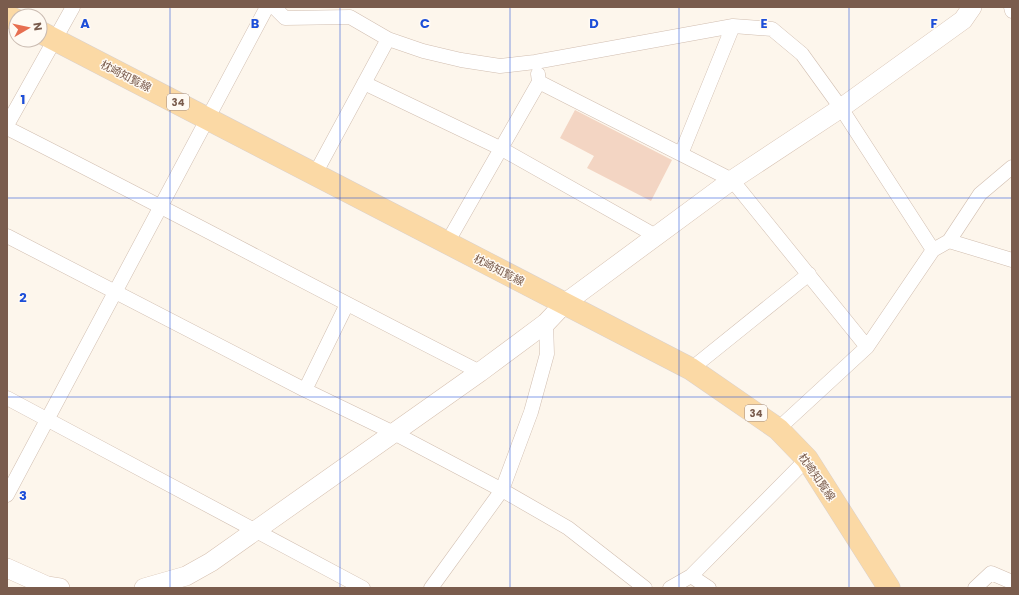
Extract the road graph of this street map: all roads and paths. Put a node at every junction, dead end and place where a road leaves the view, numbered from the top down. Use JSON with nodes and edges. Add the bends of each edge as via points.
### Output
{"nodes":[{"id":1,"x":73,"y":7,"type":"edge"},
{"id":2,"x":267,"y":7,"type":"edge"},
{"id":3,"x":274,"y":7,"type":"edge"},
{"id":4,"x":972,"y":7,"type":"edge"},
{"id":5,"x":1011,"y":7,"type":"edge"},
{"id":6,"x":1012,"y":11,"type":"edge"},
{"id":7,"x":733,"y":26,"type":"junction"},
{"id":8,"x":48,"y":36,"type":"edge"},
{"id":9,"x":388,"y":39,"type":"junction"},
{"id":10,"x":42,"y":48,"type":"edge"},
{"id":11,"x":535,"y":62,"type":"junction"},
{"id":12,"x":539,"y":82,"type":"junction"},
{"id":13,"x":364,"y":83,"type":"junction"},
{"id":14,"x":840,"y":108,"type":"junction"},
{"id":15,"x":207,"y":117,"type":"junction"},
{"id":16,"x":7,"y":125,"type":"edge"},
{"id":17,"x":7,"y":128,"type":"edge"},
{"id":18,"x":500,"y":148,"type":"junction"},
{"id":19,"x":680,"y":154,"type":"junction"},
{"id":20,"x":1012,"y":167,"type":"edge"},
{"id":21,"x":315,"y":174,"type":"junction"},
{"id":22,"x":732,"y":180,"type":"junction"},
{"id":23,"x":161,"y":206,"type":"junction"},
{"id":24,"x":7,"y":236,"type":"edge"},
{"id":25,"x":656,"y":236,"type":"junction"},
{"id":26,"x":950,"y":241,"type":"junction"},
{"id":27,"x":447,"y":243,"type":"junction"},
{"id":28,"x":934,"y":250,"type":"junction"},
{"id":29,"x":1012,"y":260,"type":"edge"},
{"id":30,"x":809,"y":274,"type":"junction"},
{"id":31,"x":115,"y":292,"type":"junction"},
{"id":32,"x":347,"y":304,"type":"junction"},
{"id":33,"x":564,"y":304,"type":"junction"},
{"id":34,"x":546,"y":323,"type":"junction"},
{"id":35,"x":867,"y":347,"type":"junction"},
{"id":36,"x":691,"y":369,"type":"junction"},
{"id":37,"x":480,"y":372,"type":"junction"},
{"id":38,"x":305,"y":390,"type":"junction"},
{"id":39,"x":7,"y":398,"type":"edge"},
{"id":40,"x":47,"y":418,"type":"junction"},
{"id":41,"x":778,"y":429,"type":"junction"},
{"id":42,"x":394,"y":433,"type":"junction"},
{"id":43,"x":807,"y":459,"type":"junction"},
{"id":44,"x":502,"y":490,"type":"junction"},
{"id":45,"x":7,"y":495,"type":"edge"},
{"id":46,"x":256,"y":531,"type":"junction"},
{"id":47,"x":7,"y":568,"type":"edge"},
{"id":48,"x":691,"y":576,"type":"junction"},
{"id":49,"x":1012,"y":582,"type":"edge"},
{"id":50,"x":151,"y":587,"type":"edge"},
{"id":51,"x":60,"y":588,"type":"edge"},
{"id":52,"x":363,"y":588,"type":"edge"},
{"id":53,"x":431,"y":588,"type":"edge"},
{"id":54,"x":645,"y":588,"type":"edge"},
{"id":55,"x":670,"y":588,"type":"edge"},
{"id":56,"x":709,"y":588,"type":"edge"},
{"id":57,"x":889,"y":588,"type":"edge"},
{"id":58,"x":975,"y":588,"type":"edge"}],
"edges":[{"from":1,"to":8,"type":"street"},
{"from":2,"to":15,"type":"street"},
{"from":3,"to":9,"type":"street","via":[[285,18],[350,18]]},
{"from":4,"to":14,"type":"street","via":[[962,20]]},
{"from":5,"to":6,"type":"street"},
{"from":7,"to":11,"type":"street"},
{"from":7,"to":14,"type":"street","via":[[772,29],[802,54]]},
{"from":7,"to":19,"type":"street"},
{"from":8,"to":15,"type":"main road","name":"枕崎知覧線","number":"34"},
{"from":9,"to":11,"type":"street","via":[[461,60],[500,66]]},
{"from":9,"to":13,"type":"street"},
{"from":10,"to":16,"type":"street"},
{"from":11,"to":12,"type":"street"},
{"from":12,"to":18,"type":"street"},
{"from":12,"to":19,"type":"street"},
{"from":13,"to":18,"type":"street"},
{"from":13,"to":21,"type":"street"},
{"from":14,"to":22,"type":"street"},
{"from":14,"to":28,"type":"street"},
{"from":15,"to":21,"type":"main road","name":"枕崎知覧線","number":"34"},
{"from":15,"to":23,"type":"street"},
{"from":17,"to":23,"type":"street"},
{"from":18,"to":25,"type":"street"},
{"from":18,"to":27,"type":"street"},
{"from":19,"to":22,"type":"street"},
{"from":20,"to":26,"type":"street","via":[[980,194]]},
{"from":21,"to":27,"type":"main road","name":"枕崎知覧線","number":"34"},
{"from":22,"to":25,"type":"street"},
{"from":22,"to":30,"type":"street"},
{"from":23,"to":31,"type":"street"},
{"from":23,"to":32,"type":"street"},
{"from":24,"to":31,"type":"street"},
{"from":25,"to":33,"type":"street"},
{"from":26,"to":28,"type":"street"},
{"from":26,"to":29,"type":"street"},
{"from":27,"to":33,"type":"main road","name":"枕崎知覧線","number":"34"},
{"from":28,"to":35,"type":"street"},
{"from":30,"to":35,"type":"street"},
{"from":30,"to":36,"type":"street"},
{"from":31,"to":38,"type":"street"},
{"from":31,"to":40,"type":"street"},
{"from":32,"to":37,"type":"street"},
{"from":32,"to":38,"type":"street"},
{"from":33,"to":34,"type":"street"},
{"from":33,"to":36,"type":"main road","name":"枕崎知覧線","number":"34"},
{"from":34,"to":37,"type":"street"},
{"from":34,"to":44,"type":"street","via":[[547,354],[531,412]]},
{"from":35,"to":41,"type":"street"},
{"from":36,"to":41,"type":"main road","name":"枕崎知覧線","number":"34"},
{"from":37,"to":42,"type":"street"},
{"from":38,"to":42,"type":"street"},
{"from":39,"to":40,"type":"street"},
{"from":40,"to":45,"type":"street"},
{"from":40,"to":46,"type":"street"},
{"from":41,"to":43,"type":"main road","name":"枕崎知覧線","number":"34"},
{"from":42,"to":44,"type":"street"},
{"from":42,"to":46,"type":"street"},
{"from":43,"to":48,"type":"street"},
{"from":43,"to":57,"type":"main road","name":"枕崎知覧線","number":"34"},
{"from":44,"to":53,"type":"street"},
{"from":44,"to":54,"type":"street","via":[[568,528]]},
{"from":46,"to":50,"type":"street","via":[[186,576]]},
{"from":46,"to":52,"type":"street"},
{"from":47,"to":51,"type":"street","via":[[47,586]]},
{"from":48,"to":55,"type":"street"},
{"from":48,"to":56,"type":"street"},
{"from":49,"to":58,"type":"street","via":[[991,573]]}]}
